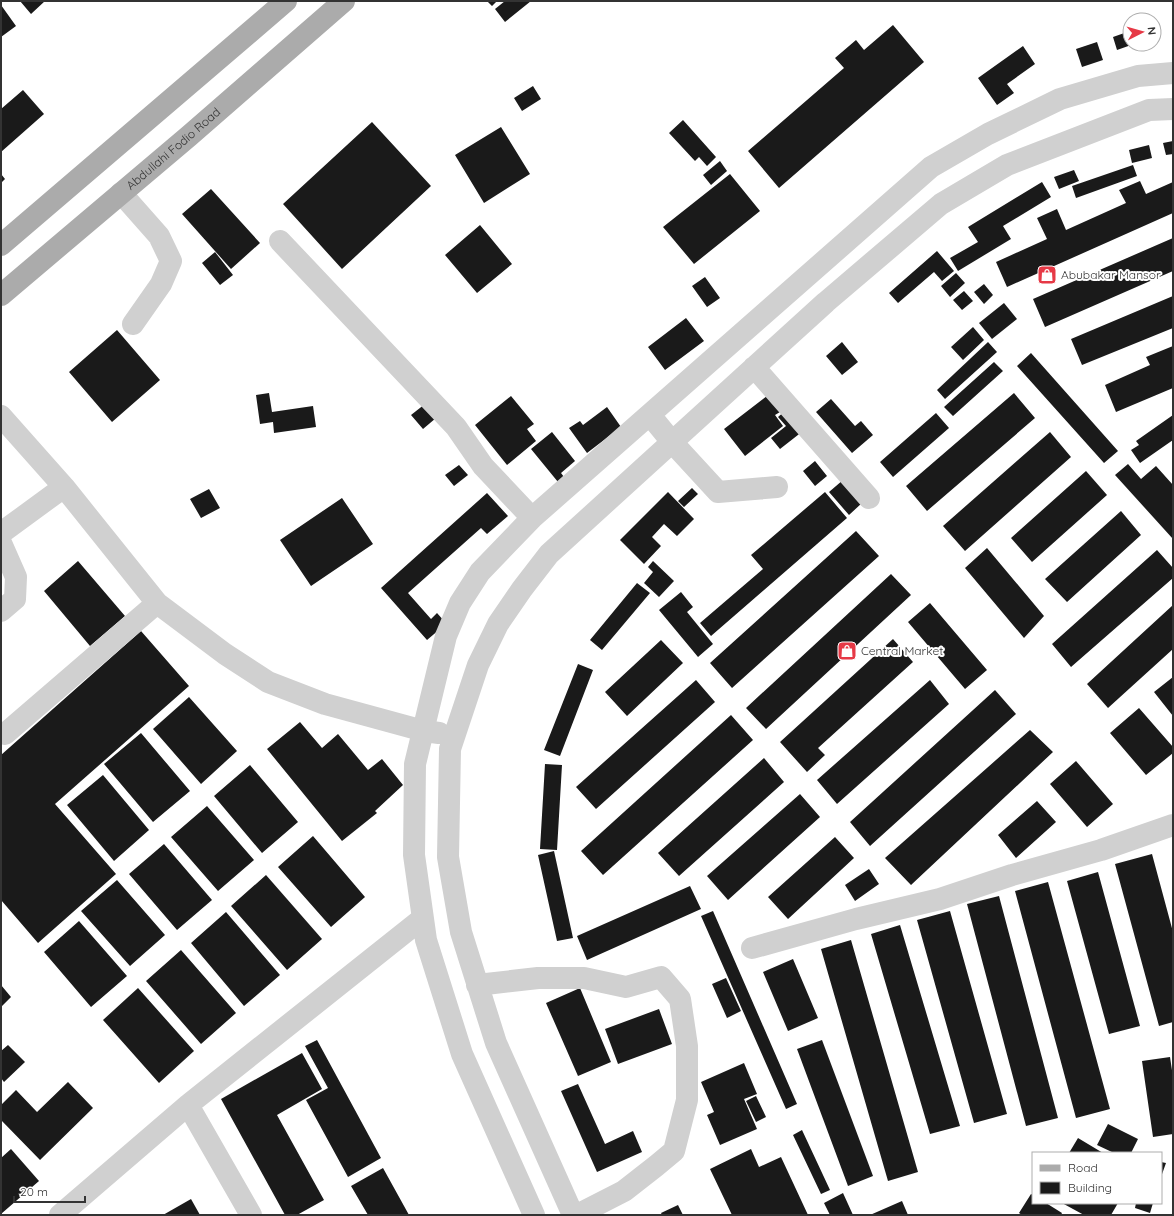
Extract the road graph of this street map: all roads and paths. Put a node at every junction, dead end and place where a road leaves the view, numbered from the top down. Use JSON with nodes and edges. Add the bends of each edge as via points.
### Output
{"nodes":[{"id":1,"x":286,"y":1,"type":"edge"},
{"id":2,"x":344,"y":1,"type":"edge"},
{"id":3,"x":1173,"y":73,"type":"edge"},
{"id":4,"x":1173,"y":109,"type":"edge"},
{"id":5,"x":121,"y":193,"type":"junction"},
{"id":6,"x":280,"y":241,"type":"dead end"},
{"id":7,"x":1,"y":245,"type":"edge"},
{"id":8,"x":804,"y":278,"type":"junction"},
{"id":9,"x":1,"y":295,"type":"edge"},
{"id":10,"x":826,"y":302,"type":"junction"},
{"id":11,"x":133,"y":324,"type":"dead end"},
{"id":12,"x":754,"y":367,"type":"junction"},
{"id":13,"x":650,"y":414,"type":"junction"},
{"id":14,"x":1,"y":416,"type":"edge"},
{"id":15,"x":672,"y":442,"type":"junction"},
{"id":16,"x":64,"y":487,"type":"junction"},
{"id":17,"x":777,"y":487,"type":"dead end"},
{"id":18,"x":869,"y":498,"type":"dead end"},
{"id":19,"x":532,"y":518,"type":"junction"},
{"id":20,"x":1,"y":533,"type":"edge"},
{"id":21,"x":1,"y":543,"type":"edge"},
{"id":22,"x":156,"y":603,"type":"junction"},
{"id":23,"x":1,"y":611,"type":"edge"},
{"id":24,"x":424,"y":731,"type":"junction"},
{"id":25,"x":5,"y":734,"type":"dead end"},
{"id":26,"x":455,"y":735,"type":"junction"},
{"id":27,"x":1173,"y":825,"type":"edge"},
{"id":28,"x":423,"y":918,"type":"junction"},
{"id":29,"x":752,"y":948,"type":"dead end"},
{"id":30,"x":477,"y":985,"type":"junction"},
{"id":31,"x":188,"y":1105,"type":"junction"},
{"id":32,"x":60,"y":1215,"type":"edge"},
{"id":33,"x":249,"y":1215,"type":"edge"},
{"id":34,"x":534,"y":1215,"type":"edge"},
{"id":35,"x":572,"y":1215,"type":"edge"},
{"id":36,"x":577,"y":1215,"type":"edge"}],
"edges":[{"from":1,"to":7,"type":"main road"},
{"from":2,"to":5,"type":"main road","name":"Abdullahi Fodio Road"},
{"from":3,"to":8,"type":"street","via":[[1138,76],[1060,98],[988,134],[931,167]]},
{"from":4,"to":10,"type":"street","via":[[1149,110],[1007,165],[941,204]]},
{"from":5,"to":9,"type":"main road","name":"Abdullahi Fodio Road"},
{"from":5,"to":11,"type":"street","via":[[159,236],[172,261],[161,284]]},
{"from":6,"to":19,"type":"street","via":[[456,427],[483,466]]},
{"from":8,"to":10,"type":"street"},
{"from":8,"to":13,"type":"street"},
{"from":10,"to":12,"type":"street"},
{"from":12,"to":15,"type":"street"},
{"from":12,"to":18,"type":"street"},
{"from":13,"to":15,"type":"street"},
{"from":13,"to":19,"type":"street"},
{"from":14,"to":16,"type":"street"},
{"from":15,"to":17,"type":"street","via":[[718,492]]},
{"from":15,"to":26,"type":"street","via":[[549,554],[522,589],[498,624],[478,665]]},
{"from":16,"to":20,"type":"street"},
{"from":16,"to":22,"type":"street"},
{"from":19,"to":24,"type":"street","via":[[480,572],[460,603],[446,636]]},
{"from":21,"to":23,"type":"street","via":[[16,577],[15,599]]},
{"from":22,"to":24,"type":"street","via":[[268,682],[325,704]]},
{"from":22,"to":25,"type":"street"},
{"from":24,"to":26,"type":"street"},
{"from":24,"to":28,"type":"street","via":[[415,764],[414,856]]},
{"from":26,"to":30,"type":"street","via":[[450,748],[448,857],[461,932]]},
{"from":27,"to":29,"type":"street","via":[[1101,850],[940,899]]},
{"from":28,"to":31,"type":"street"},
{"from":28,"to":34,"type":"street","via":[[426,940],[462,1054]]},
{"from":30,"to":35,"type":"street","via":[[496,1043]]},
{"from":30,"to":36,"type":"street","via":[[538,978],[584,978],[626,987],[661,977],[680,999],[687,1046],[687,1100],[674,1151],[624,1191]]},
{"from":31,"to":32,"type":"street"},
{"from":31,"to":33,"type":"street"}]}
